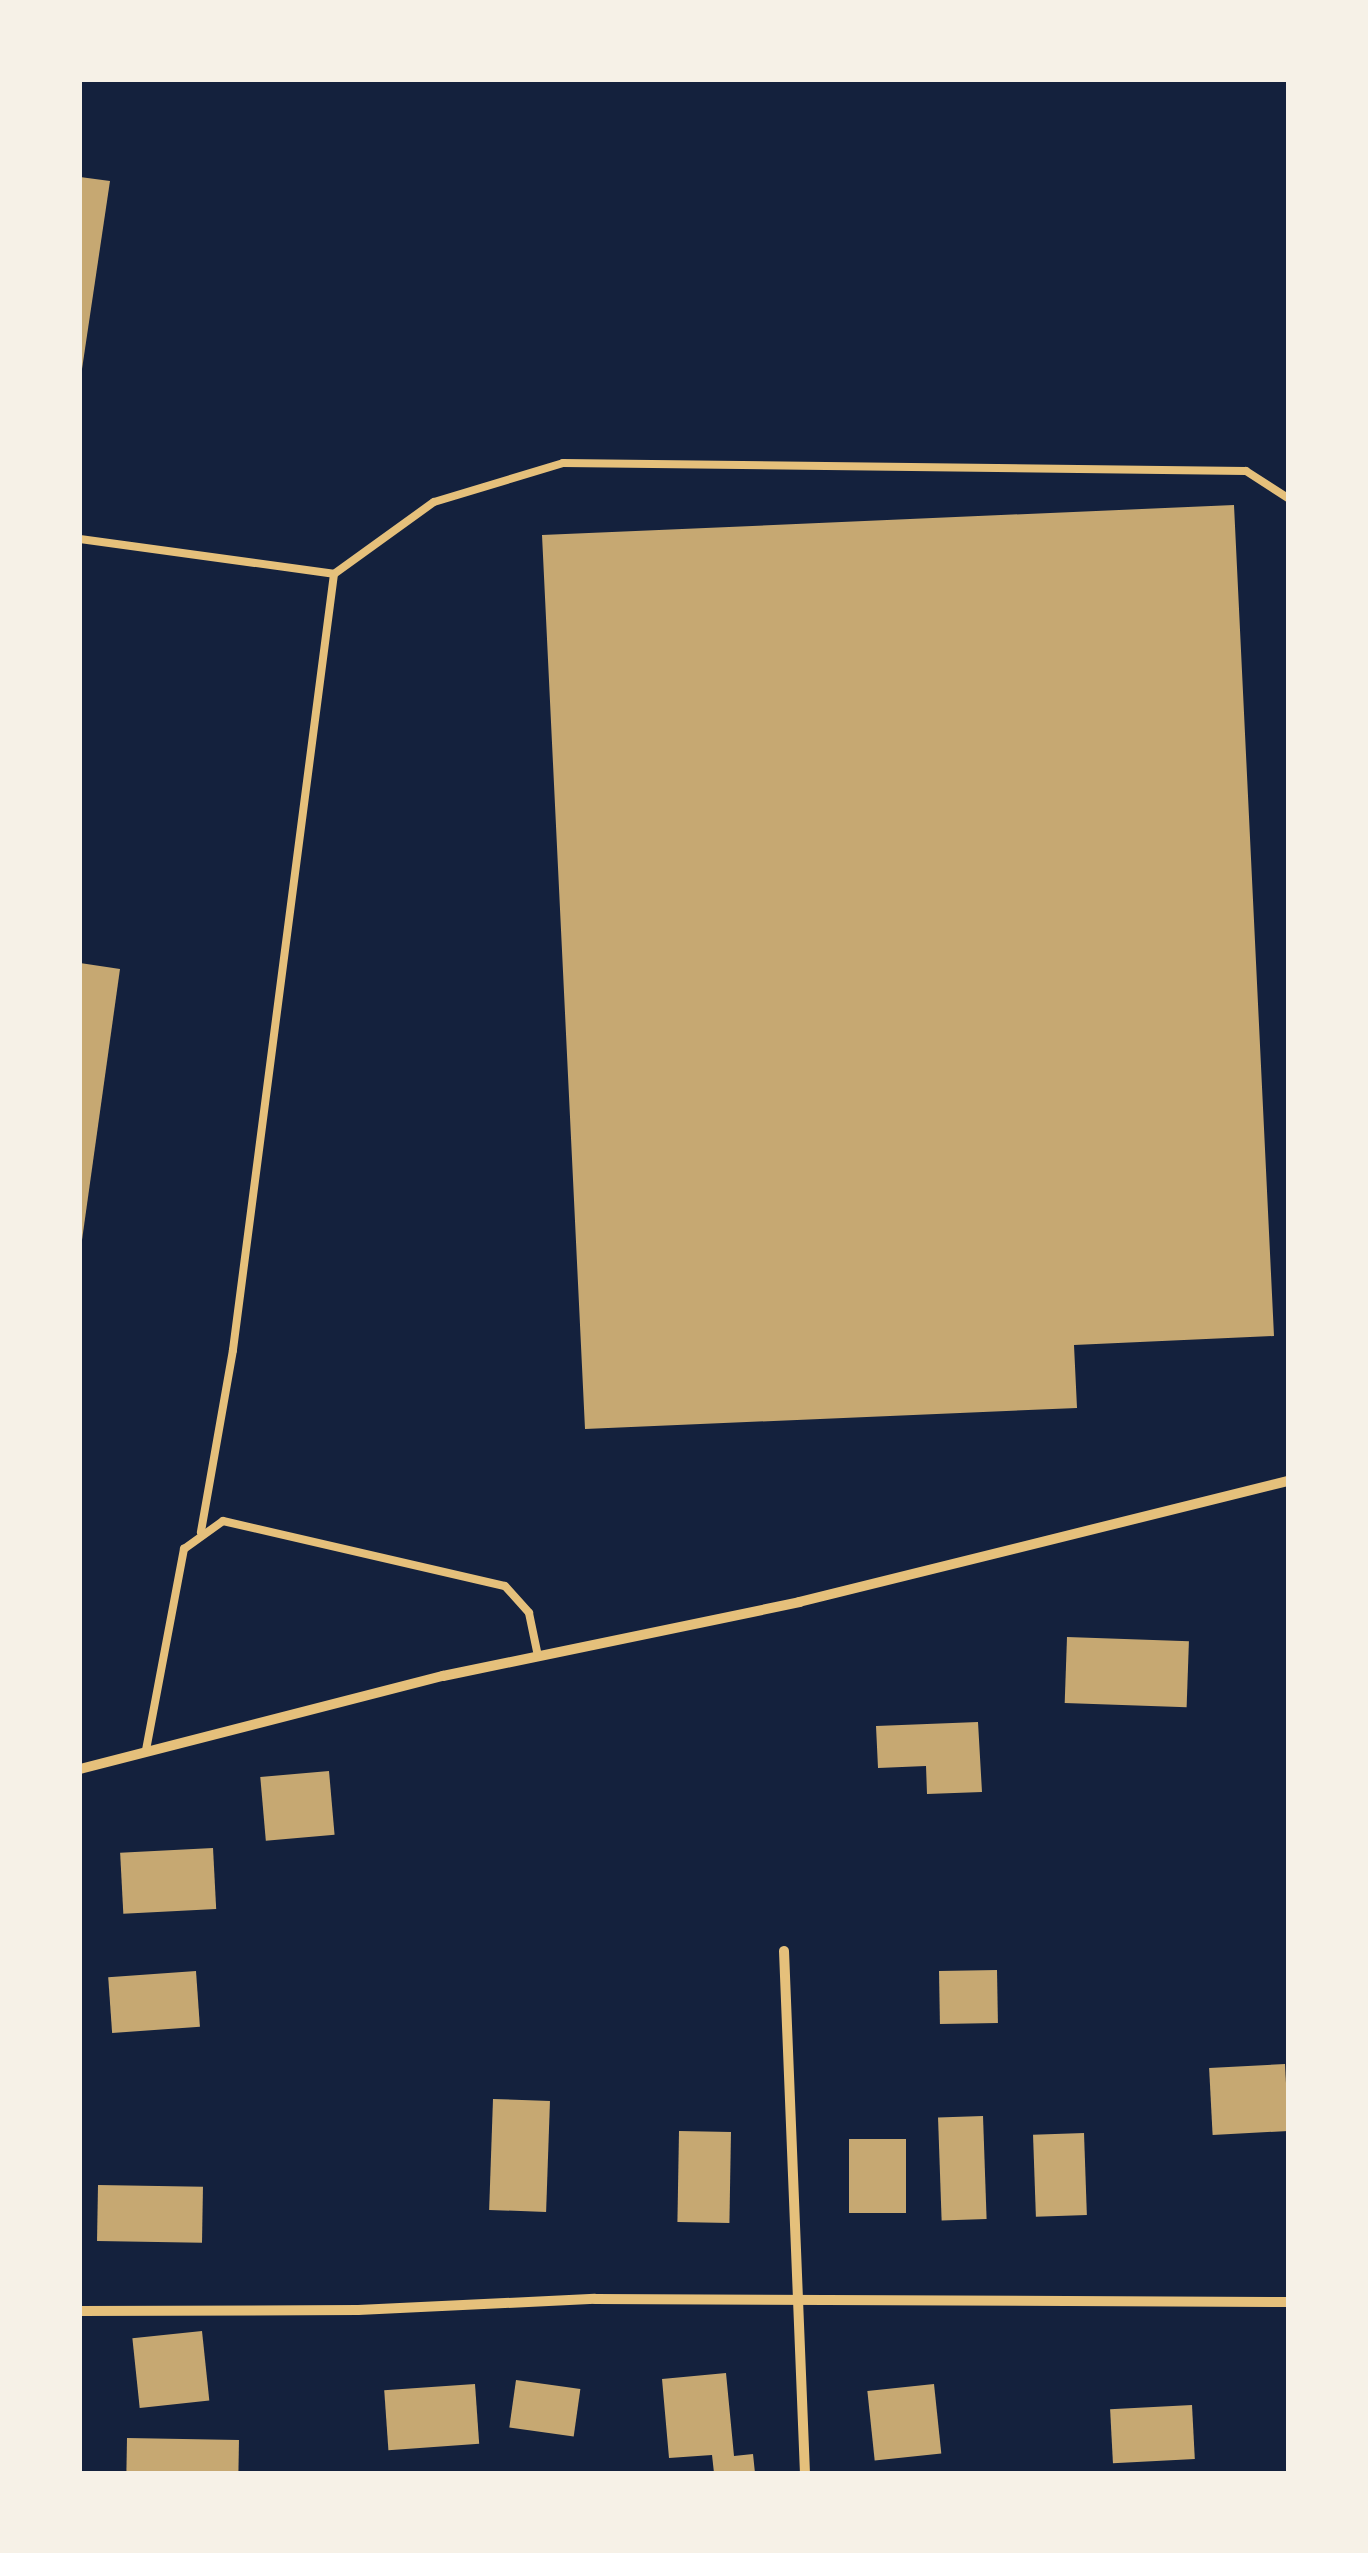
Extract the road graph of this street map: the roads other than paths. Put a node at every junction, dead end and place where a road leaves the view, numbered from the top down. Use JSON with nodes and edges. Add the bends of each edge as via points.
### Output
{"nodes":[{"id":1,"x":1288,"y":498,"type":"edge"},
{"id":2,"x":80,"y":539,"type":"edge"},
{"id":3,"x":334,"y":574,"type":"junction"},
{"id":4,"x":1288,"y":1481,"type":"edge"},
{"id":5,"x":201,"y":1532,"type":"junction"},
{"id":6,"x":538,"y":1656,"type":"junction"},
{"id":7,"x":146,"y":1750,"type":"junction"},
{"id":8,"x":80,"y":1769,"type":"edge"},
{"id":9,"x":784,"y":1950,"type":"dead end"},
{"id":10,"x":1288,"y":2302,"type":"edge"},
{"id":11,"x":803,"y":2303,"type":"junction"},
{"id":12,"x":80,"y":2311,"type":"edge"},
{"id":13,"x":805,"y":2473,"type":"edge"}],
"edges":[{"from":1,"to":3,"type":"lane","via":[[1246,471],[563,463],[434,502]]},
{"from":2,"to":3,"type":"lane"},
{"from":3,"to":5,"type":"lane","via":[[233,1350]]},
{"from":4,"to":6,"type":"street","via":[[799,1602]]},
{"from":5,"to":6,"type":"lane","via":[[223,1521],[505,1586],[529,1614]]},
{"from":5,"to":7,"type":"lane","via":[[184,1549]]},
{"from":6,"to":7,"type":"street"},
{"from":7,"to":8,"type":"street"},
{"from":9,"to":11,"type":"street"},
{"from":10,"to":11,"type":"street"},
{"from":11,"to":12,"type":"street","via":[[595,2299],[358,2310]]},
{"from":11,"to":13,"type":"street"}]}
